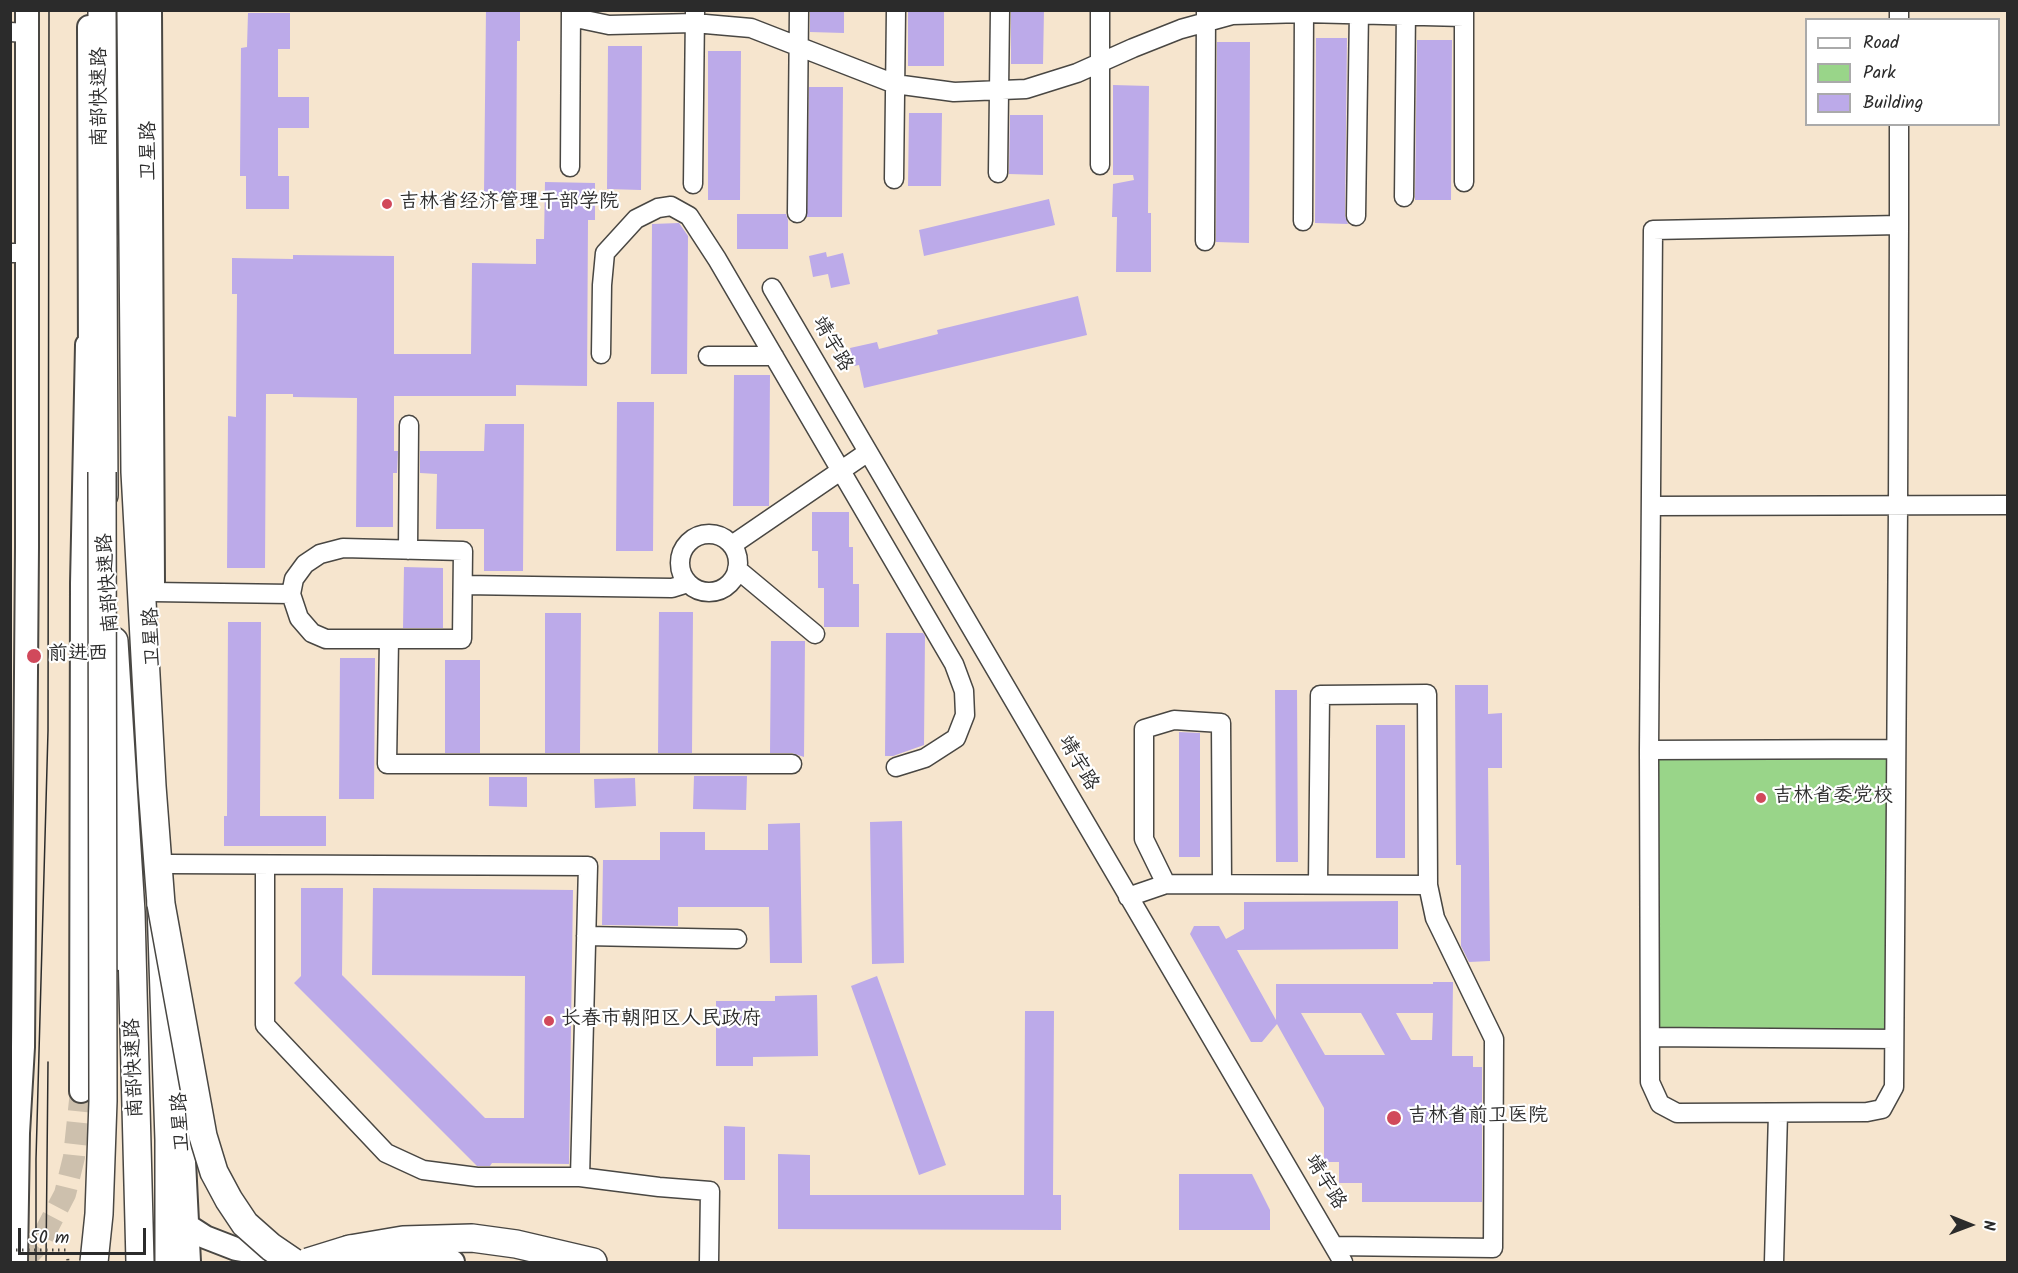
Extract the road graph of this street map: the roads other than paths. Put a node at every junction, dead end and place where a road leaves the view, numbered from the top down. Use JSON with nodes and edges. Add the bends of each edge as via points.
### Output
{"nodes":[{"id":1,"x":89,"y":10,"type":"edge"},
{"id":2,"x":102,"y":10,"type":"edge"},
{"id":3,"x":130,"y":10,"type":"edge"},
{"id":4,"x":150,"y":10,"type":"edge"},
{"id":5,"x":799,"y":10,"type":"edge"},
{"id":6,"x":896,"y":10,"type":"edge"},
{"id":7,"x":1000,"y":10,"type":"edge"},
{"id":8,"x":1100,"y":10,"type":"edge"},
{"id":9,"x":1304,"y":12,"type":"edge"},
{"id":10,"x":1359,"y":12,"type":"edge"},
{"id":11,"x":1406,"y":13,"type":"edge"},
{"id":12,"x":571,"y":14,"type":"edge"},
{"id":13,"x":1464,"y":14,"type":"edge"},
{"id":14,"x":694,"y":16,"type":"edge"},
{"id":15,"x":1206,"y":16,"type":"edge"},
{"id":16,"x":21,"y":25,"type":"edge"},
{"id":17,"x":798,"y":47,"type":"junction"},
{"id":18,"x":1100,"y":63,"type":"junction"},
{"id":19,"x":895,"y":84,"type":"junction"},
{"id":20,"x":999,"y":90,"type":"junction"},
{"id":21,"x":1899,"y":126,"type":"edge"},
{"id":22,"x":1100,"y":165,"type":"dead end"},
{"id":23,"x":570,"y":167,"type":"dead end"},
{"id":24,"x":998,"y":173,"type":"dead end"},
{"id":25,"x":894,"y":179,"type":"dead end"},
{"id":26,"x":1464,"y":182,"type":"dead end"},
{"id":27,"x":693,"y":184,"type":"dead end"},
{"id":28,"x":1404,"y":196,"type":"dead end"},
{"id":29,"x":797,"y":213,"type":"dead end"},
{"id":30,"x":1356,"y":216,"type":"dead end"},
{"id":31,"x":1303,"y":221,"type":"dead end"},
{"id":32,"x":1899,"y":225,"type":"junction"},
{"id":33,"x":1205,"y":241,"type":"dead end"},
{"id":34,"x":19,"y":253,"type":"edge"},
{"id":35,"x":88,"y":253,"type":"junction"},
{"id":36,"x":772,"y":288,"type":"dead end"},
{"id":37,"x":601,"y":354,"type":"dead end"},
{"id":38,"x":708,"y":356,"type":"dead end"},
{"id":39,"x":774,"y":356,"type":"junction"},
{"id":40,"x":409,"y":425,"type":"dead end"},
{"id":41,"x":868,"y":452,"type":"junction"},
{"id":42,"x":839,"y":470,"type":"junction"},
{"id":43,"x":102,"y":472,"type":"junction"},
{"id":44,"x":2007,"y":505,"type":"edge"},
{"id":45,"x":1652,"y":506,"type":"junction"},
{"id":46,"x":1898,"y":506,"type":"junction"},
{"id":47,"x":732,"y":545,"type":"junction"},
{"id":48,"x":408,"y":550,"type":"junction"},
{"id":49,"x":737,"y":569,"type":"junction"},
{"id":50,"x":688,"y":583,"type":"junction"},
{"id":51,"x":463,"y":585,"type":"junction"},
{"id":52,"x":153,"y":592,"type":"junction"},
{"id":53,"x":291,"y":594,"type":"junction"},
{"id":54,"x":815,"y":634,"type":"dead end"},
{"id":55,"x":389,"y":639,"type":"junction"},
{"id":56,"x":1896,"y":749,"type":"junction"},
{"id":57,"x":1649,"y":750,"type":"junction"},
{"id":58,"x":792,"y":764,"type":"dead end"},
{"id":59,"x":897,"y":767,"type":"dead end"},
{"id":60,"x":17,"y":853,"type":"edge"},
{"id":61,"x":169,"y":864,"type":"junction"},
{"id":62,"x":266,"y":865,"type":"junction"},
{"id":63,"x":1318,"y":883,"type":"junction"},
{"id":64,"x":1166,"y":884,"type":"junction"},
{"id":65,"x":1222,"y":884,"type":"junction"},
{"id":66,"x":1428,"y":885,"type":"junction"},
{"id":67,"x":1128,"y":897,"type":"junction"},
{"id":68,"x":161,"y":904,"type":"junction"},
{"id":69,"x":586,"y":936,"type":"junction"},
{"id":70,"x":737,"y":939,"type":"dead end"},
{"id":71,"x":1650,"y":1037,"type":"junction"},
{"id":72,"x":1894,"y":1039,"type":"junction"},
{"id":73,"x":81,"y":1091,"type":"tunnel mouth"},
{"id":74,"x":1778,"y":1113,"type":"junction"},
{"id":75,"x":18,"y":1133,"type":"junction"},
{"id":76,"x":10,"y":1164,"type":"edge"},
{"id":77,"x":580,"y":1177,"type":"junction"},
{"id":78,"x":188,"y":1226,"type":"junction"},
{"id":79,"x":1339,"y":1254,"type":"edge"},
{"id":80,"x":1496,"y":1255,"type":"edge"},
{"id":81,"x":16,"y":1263,"type":"edge"},
{"id":82,"x":94,"y":1263,"type":"edge"},
{"id":83,"x":127,"y":1263,"type":"edge"},
{"id":84,"x":140,"y":1263,"type":"edge"},
{"id":85,"x":170,"y":1263,"type":"edge"},
{"id":86,"x":189,"y":1263,"type":"edge"},
{"id":87,"x":293,"y":1263,"type":"edge"},
{"id":88,"x":310,"y":1263,"type":"edge"},
{"id":89,"x":319,"y":1263,"type":"edge"},
{"id":90,"x":453,"y":1263,"type":"edge"},
{"id":91,"x":593,"y":1263,"type":"edge"},
{"id":92,"x":709,"y":1263,"type":"edge"},
{"id":93,"x":1774,"y":1263,"type":"edge"}],
"edges":[{"from":1,"to":35,"type":"main road"},
{"from":2,"to":43,"type":"highway","name":"南部快速路"},
{"from":3,"to":68,"type":"highway","name":"南部快速路","via":[[135,472]]},
{"from":4,"to":52,"type":"main road","name":"卫星路"},
{"from":5,"to":17,"type":"street"},
{"from":6,"to":19,"type":"street"},
{"from":7,"to":20,"type":"street"},
{"from":8,"to":18,"type":"street"},
{"from":9,"to":10,"type":"street"},
{"from":9,"to":15,"type":"street"},
{"from":9,"to":31,"type":"street"},
{"from":10,"to":11,"type":"street"},
{"from":10,"to":30,"type":"street"},
{"from":11,"to":13,"type":"street"},
{"from":11,"to":28,"type":"street"},
{"from":12,"to":14,"type":"street","via":[[609,25]]},
{"from":12,"to":23,"type":"street"},
{"from":13,"to":26,"type":"street"},
{"from":14,"to":17,"type":"street","via":[[750,28]]},
{"from":14,"to":27,"type":"street"},
{"from":15,"to":18,"type":"street"},
{"from":15,"to":33,"type":"street"},
{"from":16,"to":34,"type":"main road"},
{"from":17,"to":19,"type":"street"},
{"from":17,"to":29,"type":"street"},
{"from":18,"to":20,"type":"street","via":[[1026,89]]},
{"from":18,"to":22,"type":"street"},
{"from":19,"to":20,"type":"street","via":[[954,92]]},
{"from":19,"to":25,"type":"street"},
{"from":20,"to":24,"type":"street"},
{"from":21,"to":32,"type":"street"},
{"from":32,"to":45,"type":"street","via":[[1653,230]]},
{"from":32,"to":46,"type":"street"},
{"from":34,"to":60,"type":"main road","via":[[27,559]]},
{"from":35,"to":73,"type":"main road","via":[[82,583]]},
{"from":35,"to":83,"type":"main road","via":[[95,619],[118,934]]},
{"from":36,"to":41,"type":"street","name":"靖宇路"},
{"from":37,"to":39,"type":"street","via":[[605,254],[636,219],[671,206],[689,216]]},
{"from":38,"to":39,"type":"street"},
{"from":39,"to":42,"type":"street"},
{"from":40,"to":48,"type":"street"},
{"from":41,"to":42,"type":"street"},
{"from":41,"to":67,"type":"street","name":"靖宇路"},
{"from":42,"to":47,"type":"street"},
{"from":42,"to":59,"type":"street","via":[[954,664],[964,691],[965,715],[956,738],[926,758]]},
{"from":43,"to":82,"type":"highway","bridge":true,"via":[[103,1101]]},
{"from":43,"to":84,"type":"highway","name":"南部快速路","bridge":true,"via":[[131,912]]},
{"from":44,"to":46,"type":"street"},
{"from":45,"to":46,"type":"street"},
{"from":45,"to":57,"type":"street"},
{"from":46,"to":56,"type":"street"},
{"from":47,"to":49,"type":"street"},
{"from":47,"to":50,"type":"street","via":[[711,534],[688,543],[681,559]]},
{"from":48,"to":51,"type":"street","via":[[463,551]]},
{"from":48,"to":53,"type":"street","via":[[343,548],[320,554],[305,564],[294,579]]},
{"from":49,"to":50,"type":"street","via":[[731,582],[717,590],[702,591]]},
{"from":49,"to":54,"type":"street"},
{"from":50,"to":51,"type":"street","via":[[672,588]]},
{"from":51,"to":55,"type":"street","via":[[462,639]]},
{"from":52,"to":53,"type":"street"},
{"from":52,"to":61,"type":"main road","name":"卫星路","via":[[153,651]]},
{"from":53,"to":55,"type":"street","via":[[299,618],[312,633],[326,639]]},
{"from":55,"to":58,"type":"street","via":[[387,764]]},
{"from":56,"to":57,"type":"street"},
{"from":56,"to":72,"type":"street"},
{"from":57,"to":71,"type":"street"},
{"from":60,"to":75,"type":"main road","via":[[23,1047]]},
{"from":61,"to":62,"type":"street"},
{"from":61,"to":78,"type":"main road","name":"卫星路"},
{"from":62,"to":69,"type":"street","via":[[588,866]]},
{"from":62,"to":77,"type":"street","via":[[266,1025],[386,1153],[423,1170],[477,1177]]},
{"from":63,"to":65,"type":"street"},
{"from":63,"to":66,"type":"street"},
{"from":63,"to":66,"type":"street","via":[[1320,694],[1427,694]]},
{"from":64,"to":65,"type":"street"},
{"from":64,"to":65,"type":"street","via":[[1144,839],[1144,729],[1174,720],[1221,723]]},
{"from":64,"to":67,"type":"street"},
{"from":66,"to":80,"type":"street","via":[[1435,918],[1494,1039]]},
{"from":67,"to":79,"type":"street","name":"靖宇路"},
{"from":68,"to":85,"type":"highway","name":"南部快速路","bridge":true},
{"from":68,"to":87,"type":"highway","bridge":true,"via":[[203,1136],[214,1173],[245,1224]]},
{"from":69,"to":70,"type":"street"},
{"from":69,"to":77,"type":"street"},
{"from":71,"to":72,"type":"street"},
{"from":71,"to":74,"type":"street","via":[[1650,1082],[1660,1104],[1677,1113]]},
{"from":72,"to":74,"type":"street","via":[[1894,1087],[1882,1109]]},
{"from":74,"to":93,"type":"street"},
{"from":75,"to":76,"type":"main road"},
{"from":75,"to":81,"type":"main road"},
{"from":77,"to":92,"type":"street","via":[[710,1191]]},
{"from":78,"to":86,"type":"main road","name":"卫星路"},
{"from":78,"to":88,"type":"main road","via":[[236,1250]]},
{"from":79,"to":80,"type":"street"},
{"from":88,"to":91,"type":"highway","bridge":true,"via":[[350,1249],[403,1239],[472,1238],[516,1244]]},
{"from":89,"to":90,"type":"main road"}]}
